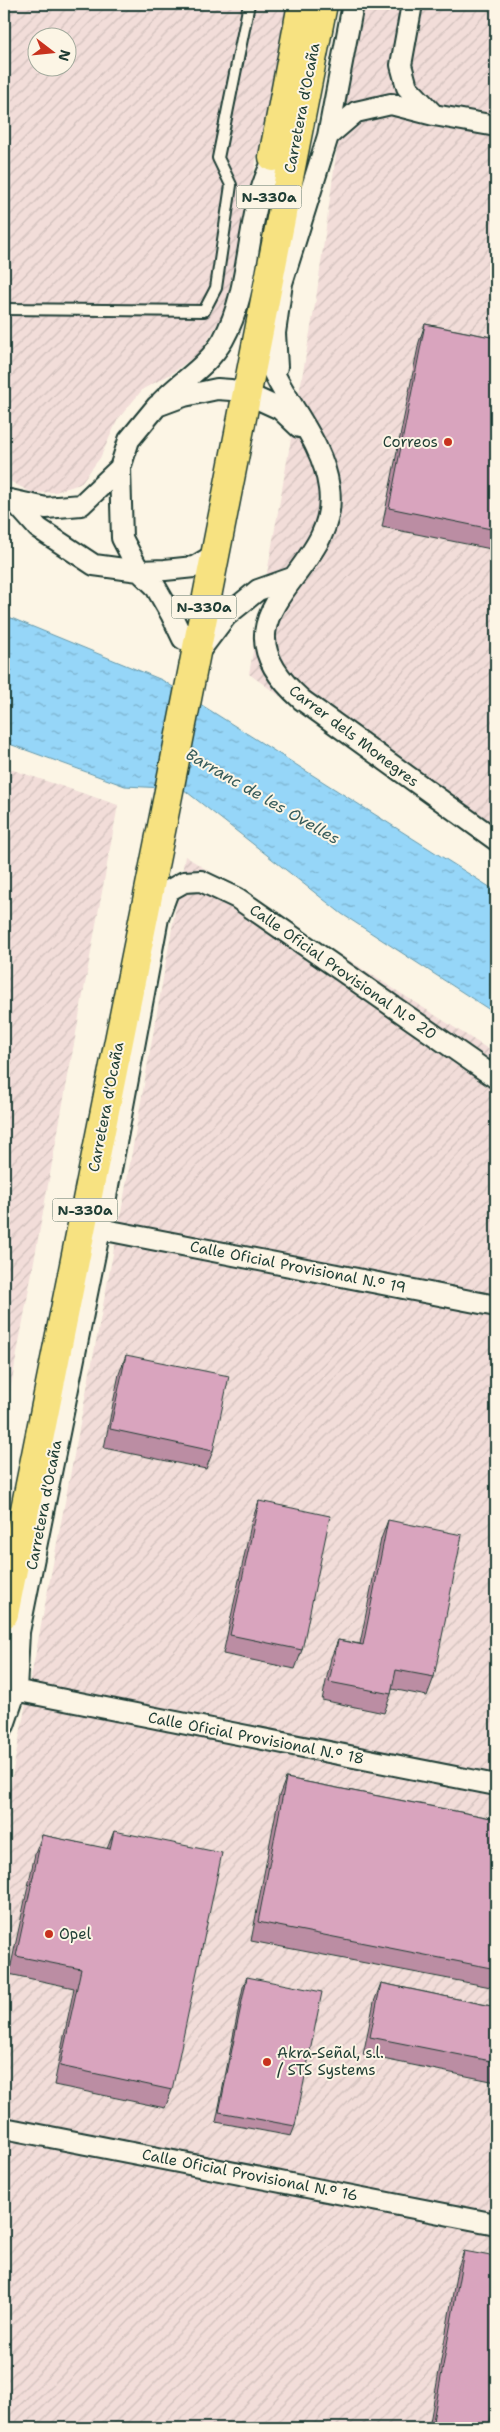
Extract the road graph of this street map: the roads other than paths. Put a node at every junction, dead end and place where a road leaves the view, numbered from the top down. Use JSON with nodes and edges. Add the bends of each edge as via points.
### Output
{"nodes":[{"id":1,"x":249,"y":4,"type":"edge"},
{"id":2,"x":302,"y":4,"type":"edge"},
{"id":3,"x":323,"y":4,"type":"edge"},
{"id":4,"x":353,"y":4,"type":"edge"},
{"id":5,"x":412,"y":4,"type":"edge"},
{"id":6,"x":434,"y":115,"type":"junction"},
{"id":7,"x":496,"y":126,"type":"edge"},
{"id":8,"x":328,"y":136,"type":"junction"},
{"id":9,"x":271,"y":165,"type":"junction"},
{"id":10,"x":273,"y":292,"type":"junction"},
{"id":11,"x":4,"y":309,"type":"edge"},
{"id":12,"x":257,"y":334,"type":"junction"},
{"id":13,"x":278,"y":381,"type":"junction"},
{"id":14,"x":239,"y":392,"type":"junction"},
{"id":15,"x":157,"y":406,"type":"junction"},
{"id":16,"x":313,"y":440,"type":"junction"},
{"id":17,"x":120,"y":468,"type":"junction"},
{"id":18,"x":9,"y":499,"type":"edge"},
{"id":19,"x":204,"y":561,"type":"junction"},
{"id":20,"x":139,"y":571,"type":"junction"},
{"id":21,"x":292,"y":578,"type":"junction"},
{"id":22,"x":186,"y":651,"type":"junction"},
{"id":23,"x":158,"y":804,"type":"junction"},
{"id":24,"x":496,"y":840,"type":"edge"},
{"id":25,"x":184,"y":882,"type":"joint"},
{"id":26,"x":496,"y":1078,"type":"edge"},
{"id":27,"x":100,"y":1229,"type":"junction"},
{"id":28,"x":496,"y":1306,"type":"edge"},
{"id":29,"x":4,"y":1556,"type":"edge"},
{"id":30,"x":4,"y":1614,"type":"edge"},
{"id":31,"x":10,"y":1689,"type":"edge"},
{"id":32,"x":4,"y":1725,"type":"edge"},
{"id":33,"x":496,"y":1785,"type":"edge"},
{"id":34,"x":4,"y":2128,"type":"edge"},
{"id":35,"x":496,"y":2224,"type":"edge"}],
"edges":[{"from":1,"to":11,"type":"lane","via":[[218,158],[231,185],[216,288],[204,310]]},
{"from":2,"to":9,"type":"main road","name":"Carretera d'Ocaña","number":"N-330a"},
{"from":3,"to":10,"type":"main road","name":"Carretera d'Ocaña","number":"N-330a"},
{"from":4,"to":8,"type":"street","name":"Carretera d'Ocaña"},
{"from":5,"to":6,"type":"street","via":[[401,65],[407,87]]},
{"from":6,"to":7,"type":"street","name":"Carretera d'Ocaña"},
{"from":6,"to":8,"type":"street","name":"Carretera d'Ocaña","via":[[391,104],[356,112]]},
{"from":8,"to":10,"type":"street","name":"Carretera d'Ocaña"},
{"from":9,"to":14,"type":"main road","name":"Carretera d'Ocaña","number":"N-330a","via":[[271,187]]},
{"from":9,"to":15,"type":"street","name":"Carretera d'Ocaña","via":[[261,185],[238,304],[222,341],[202,368],[176,386]]},
{"from":10,"to":12,"type":"main road","name":"Carretera d'Ocaña","number":"N-330a"},
{"from":10,"to":13,"type":"street","name":"Carretera d'Ocaña"},
{"from":12,"to":13,"type":"street"},
{"from":12,"to":14,"type":"main road","name":"Carretera d'Ocaña","number":"N-330a"},
{"from":13,"to":16,"type":"street","name":"Carretera d'Ocaña"},
{"from":14,"to":15,"type":"street","via":[[217,389]]},
{"from":14,"to":16,"type":"street","via":[[280,410]]},
{"from":14,"to":19,"type":"main road","name":"Carretera d'Ocaña","number":"N-330a"},
{"from":15,"to":17,"type":"street","name":"Carretera d'Ocaña","via":[[129,440]]},
{"from":16,"to":21,"type":"street","name":"Carrer dels Monegres","via":[[330,488],[328,513],[320,540],[306,564]]},
{"from":17,"to":18,"type":"street","via":[[81,505],[46,508]]},
{"from":17,"to":20,"type":"street","name":"Carretera d'Ocaña","via":[[122,538]]},
{"from":18,"to":20,"type":"street","via":[[38,528],[94,565]]},
{"from":19,"to":20,"type":"street"},
{"from":19,"to":22,"type":"main road","name":"Carretera d'Ocaña","number":"N-330a"},
{"from":20,"to":22,"type":"street","name":"Carretera d'Ocaña","via":[[154,586]]},
{"from":21,"to":22,"type":"street","name":"Carretera d'Ocaña","via":[[258,590]]},
{"from":21,"to":24,"type":"street","name":"Carrer dels Monegres","via":[[268,615],[265,637],[270,660],[283,683]]},
{"from":22,"to":23,"type":"main road","name":"Carretera d'Ocaña","number":"N-330a"},
{"from":23,"to":29,"type":"main road","name":"Carretera d'Ocaña","number":"N-330a"},
{"from":23,"to":30,"type":"main road","name":"Carretera d'Ocaña","number":"N-330a"},
{"from":25,"to":26,"type":"street","name":"Calle Oficial Provisional N.º 20","via":[[202,881],[237,898]]},
{"from":25,"to":27,"type":"street","name":"Carretera d'Ocaña","via":[[168,891],[158,918]]},
{"from":27,"to":28,"type":"street","name":"Calle Oficial Provisional N.º 19"},
{"from":27,"to":31,"type":"street","name":"Carretera d'Ocaña"},
{"from":31,"to":32,"type":"street","name":"Carretera d'Ocaña"},
{"from":31,"to":33,"type":"street","name":"Calle Oficial Provisional N.º 18"},
{"from":34,"to":35,"type":"street","name":"Calle Oficial Provisional N.º 16"}]}
